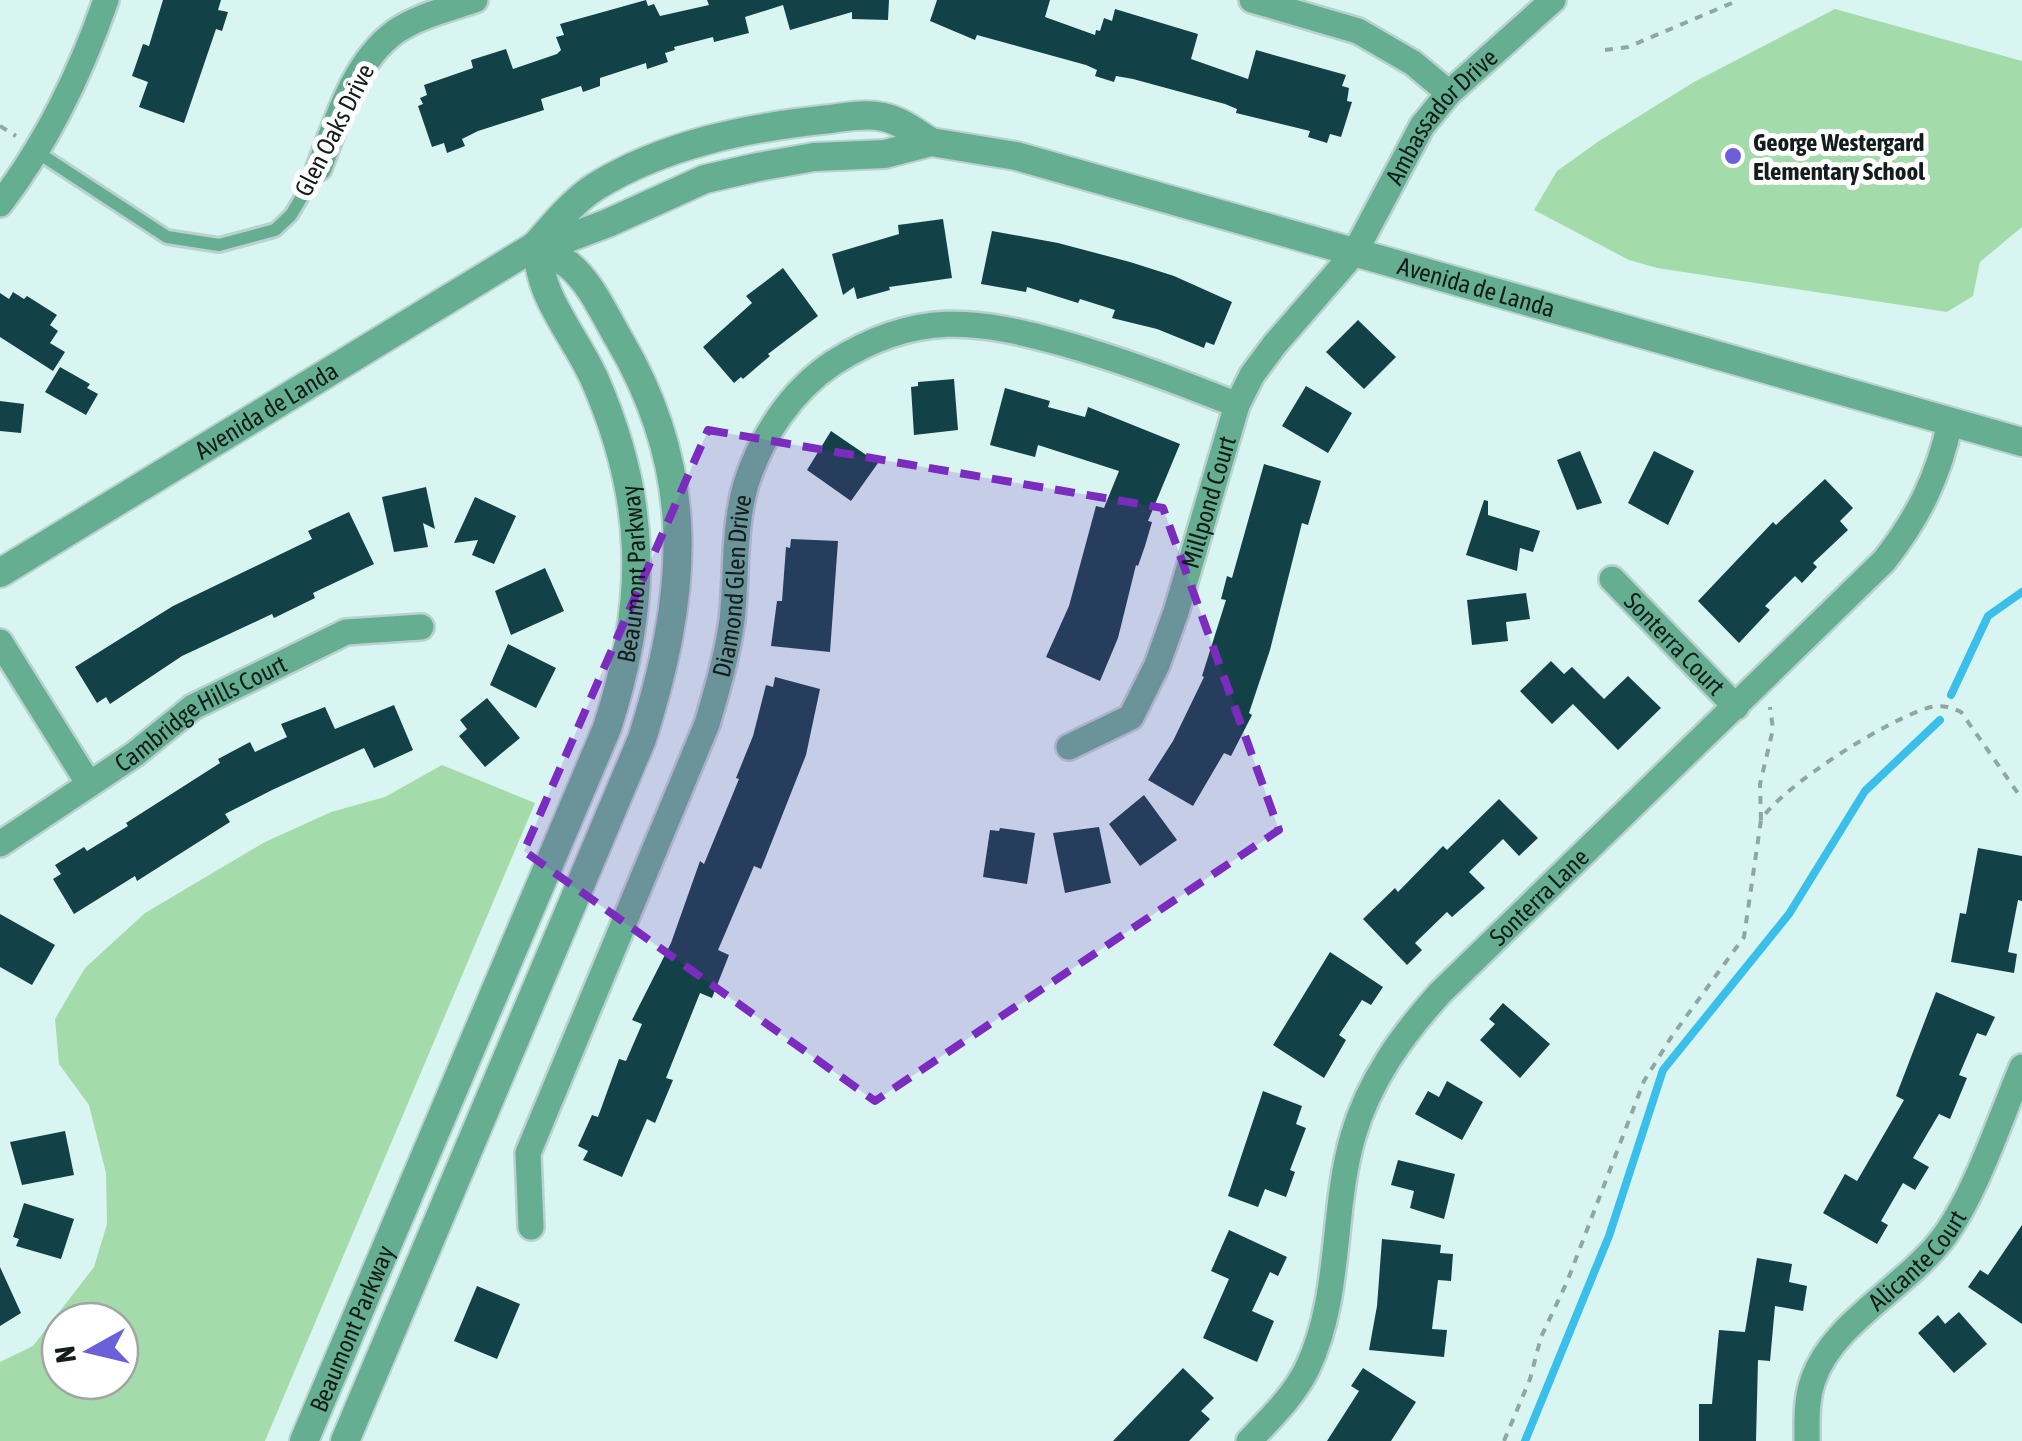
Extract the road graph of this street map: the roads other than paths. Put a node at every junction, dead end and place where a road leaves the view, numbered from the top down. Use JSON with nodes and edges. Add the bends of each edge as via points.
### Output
{"nodes":[{"id":1,"x":106,"y":0,"type":"edge"},
{"id":2,"x":474,"y":0,"type":"edge"},
{"id":3,"x":1252,"y":0,"type":"edge"},
{"id":4,"x":1554,"y":0,"type":"edge"},
{"id":5,"x":1449,"y":93,"type":"junction"},
{"id":6,"x":930,"y":142,"type":"junction"},
{"id":7,"x":37,"y":152,"type":"junction"},
{"id":8,"x":319,"y":168,"type":"joint"},
{"id":9,"x":0,"y":204,"type":"edge"},
{"id":10,"x":535,"y":246,"type":"junction"},
{"id":11,"x":1355,"y":252,"type":"junction"},
{"id":12,"x":1237,"y":405,"type":"junction"},
{"id":13,"x":1950,"y":422,"type":"junction"},
{"id":14,"x":2022,"y":442,"type":"edge"},
{"id":15,"x":0,"y":573,"type":"edge"},
{"id":16,"x":1612,"y":579,"type":"dead end"},
{"id":17,"x":421,"y":627,"type":"dead end"},
{"id":18,"x":0,"y":642,"type":"edge"},
{"id":19,"x":1736,"y":707,"type":"junction"},
{"id":20,"x":1069,"y":747,"type":"dead end"},
{"id":21,"x":89,"y":784,"type":"junction"},
{"id":22,"x":0,"y":844,"type":"edge"},
{"id":23,"x":2022,"y":1068,"type":"edge"},
{"id":24,"x":531,"y":1227,"type":"dead end"},
{"id":25,"x":304,"y":1441,"type":"edge"},
{"id":26,"x":345,"y":1441,"type":"edge"},
{"id":27,"x":1249,"y":1441,"type":"edge"},
{"id":28,"x":1807,"y":1441,"type":"edge"}],
"edges":[{"from":1,"to":7,"type":"street"},
{"from":2,"to":8,"type":"street","name":"Glen Oaks Drive","via":[[417,20],[375,50],[359,72]]},
{"from":3,"to":5,"type":"street","via":[[1358,31]]},
{"from":4,"to":5,"type":"street","name":"Ambassador Drive"},
{"from":5,"to":11,"type":"street","name":"Ambassador Drive","via":[[1422,126]]},
{"from":6,"to":10,"type":"street","name":"Avenida de Landa","via":[[705,180]]},
{"from":6,"to":10,"type":"street","name":"Avenida de Landa","via":[[884,116],[734,133],[594,188]]},
{"from":6,"to":11,"type":"street","name":"Avenida de Landa","via":[[1016,156]]},
{"from":7,"to":8,"type":"lane","name":"Glen Oaks Drive","via":[[167,237],[219,245],[275,230]]},
{"from":7,"to":9,"type":"street"},
{"from":10,"to":15,"type":"street","name":"Avenida de Landa"},
{"from":10,"to":25,"type":"street","name":"Beaumont Parkway","via":[[550,297],[589,368],[625,461],[637,564],[634,624],[607,728]]},
{"from":10,"to":26,"type":"street","name":"Beaumont Parkway","via":[[569,265],[588,287],[651,405],[678,513],[672,626],[642,739]]},
{"from":11,"to":12,"type":"street","name":"Millpond Court","via":[[1275,344]]},
{"from":11,"to":13,"type":"street","name":"Avenida de Landa"},
{"from":12,"to":20,"type":"street","name":"Millpond Court","via":[[1176,612],[1148,683],[1131,717]]},
{"from":12,"to":24,"type":"street","name":"Diamond Glen Drive","via":[[1132,363],[1004,327],[965,323],[926,325],[856,348],[800,391],[776,421],[745,487],[732,622],[707,724],[528,1153]]},
{"from":13,"to":14,"type":"street","name":"Avenida de Landa"},
{"from":13,"to":19,"type":"street","name":"Sonterra Lane","via":[[1937,475],[1910,528],[1884,562]]},
{"from":16,"to":19,"type":"street","name":"Sonterra Court"},
{"from":17,"to":21,"type":"street","name":"Cambridge Hills Court","via":[[346,632],[193,707]]},
{"from":18,"to":21,"type":"street"},
{"from":19,"to":27,"type":"street","name":"Sonterra Lane","via":[[1440,993],[1388,1058],[1354,1134],[1320,1337],[1284,1404]]},
{"from":21,"to":22,"type":"street","name":"Cambridge Hills Court"},
{"from":23,"to":28,"type":"street","name":"Alicante Court","via":[[1947,1233],[1824,1358],[1807,1405]]}]}
